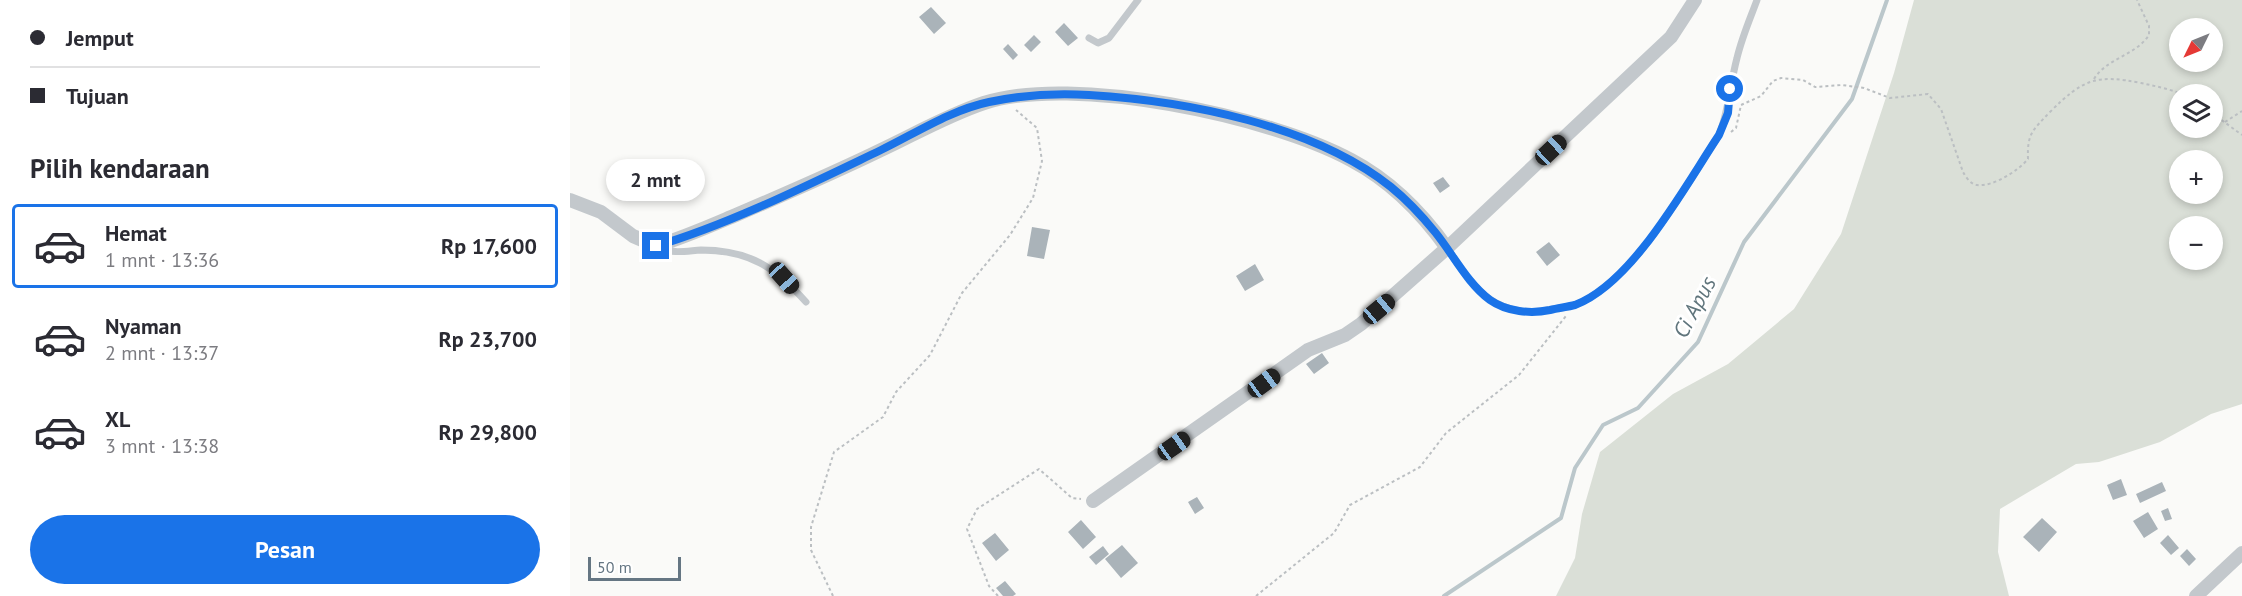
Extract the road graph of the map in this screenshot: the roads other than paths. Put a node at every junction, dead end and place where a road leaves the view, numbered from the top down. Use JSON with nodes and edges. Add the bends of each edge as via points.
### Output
{"nodes":[{"id":1,"x":1138,"y":0,"type":"edge"},
{"id":2,"x":1695,"y":0,"type":"edge"},
{"id":3,"x":1757,"y":0,"type":"edge"},
{"id":4,"x":1089,"y":39,"type":"dead end"},
{"id":5,"x":570,"y":200,"type":"edge"},
{"id":6,"x":656,"y":246,"type":"junction"},
{"id":7,"x":1447,"y":248,"type":"junction"},
{"id":8,"x":806,"y":302,"type":"dead end"},
{"id":9,"x":1093,"y":501,"type":"road end"},
{"id":10,"x":2242,"y":553,"type":"edge"},
{"id":11,"x":2196,"y":596,"type":"edge"}],
"edges":[{"from":1,"to":4,"type":"lane","via":[[1109,38],[1098,43]]},
{"from":2,"to":7,"type":"street","via":[[1671,37]]},
{"from":3,"to":7,"type":"lane","via":[[1744,31],[1728,113],[1719,135],[1632,262],[1604,288],[1575,305],[1538,312],[1508,309],[1483,293]]},
{"from":5,"to":6,"type":"street","via":[[601,212],[633,236]]},
{"from":6,"to":7,"type":"street","via":[[773,199],[987,102],[1033,95],[1089,95],[1209,112],[1295,135],[1352,160],[1391,187],[1421,215]]},
{"from":6,"to":8,"type":"lane","via":[[674,252],[723,250],[759,261],[784,278]]},
{"from":7,"to":9,"type":"street","via":[[1361,324],[1308,350]]},
{"from":10,"to":11,"type":"street"}]}
